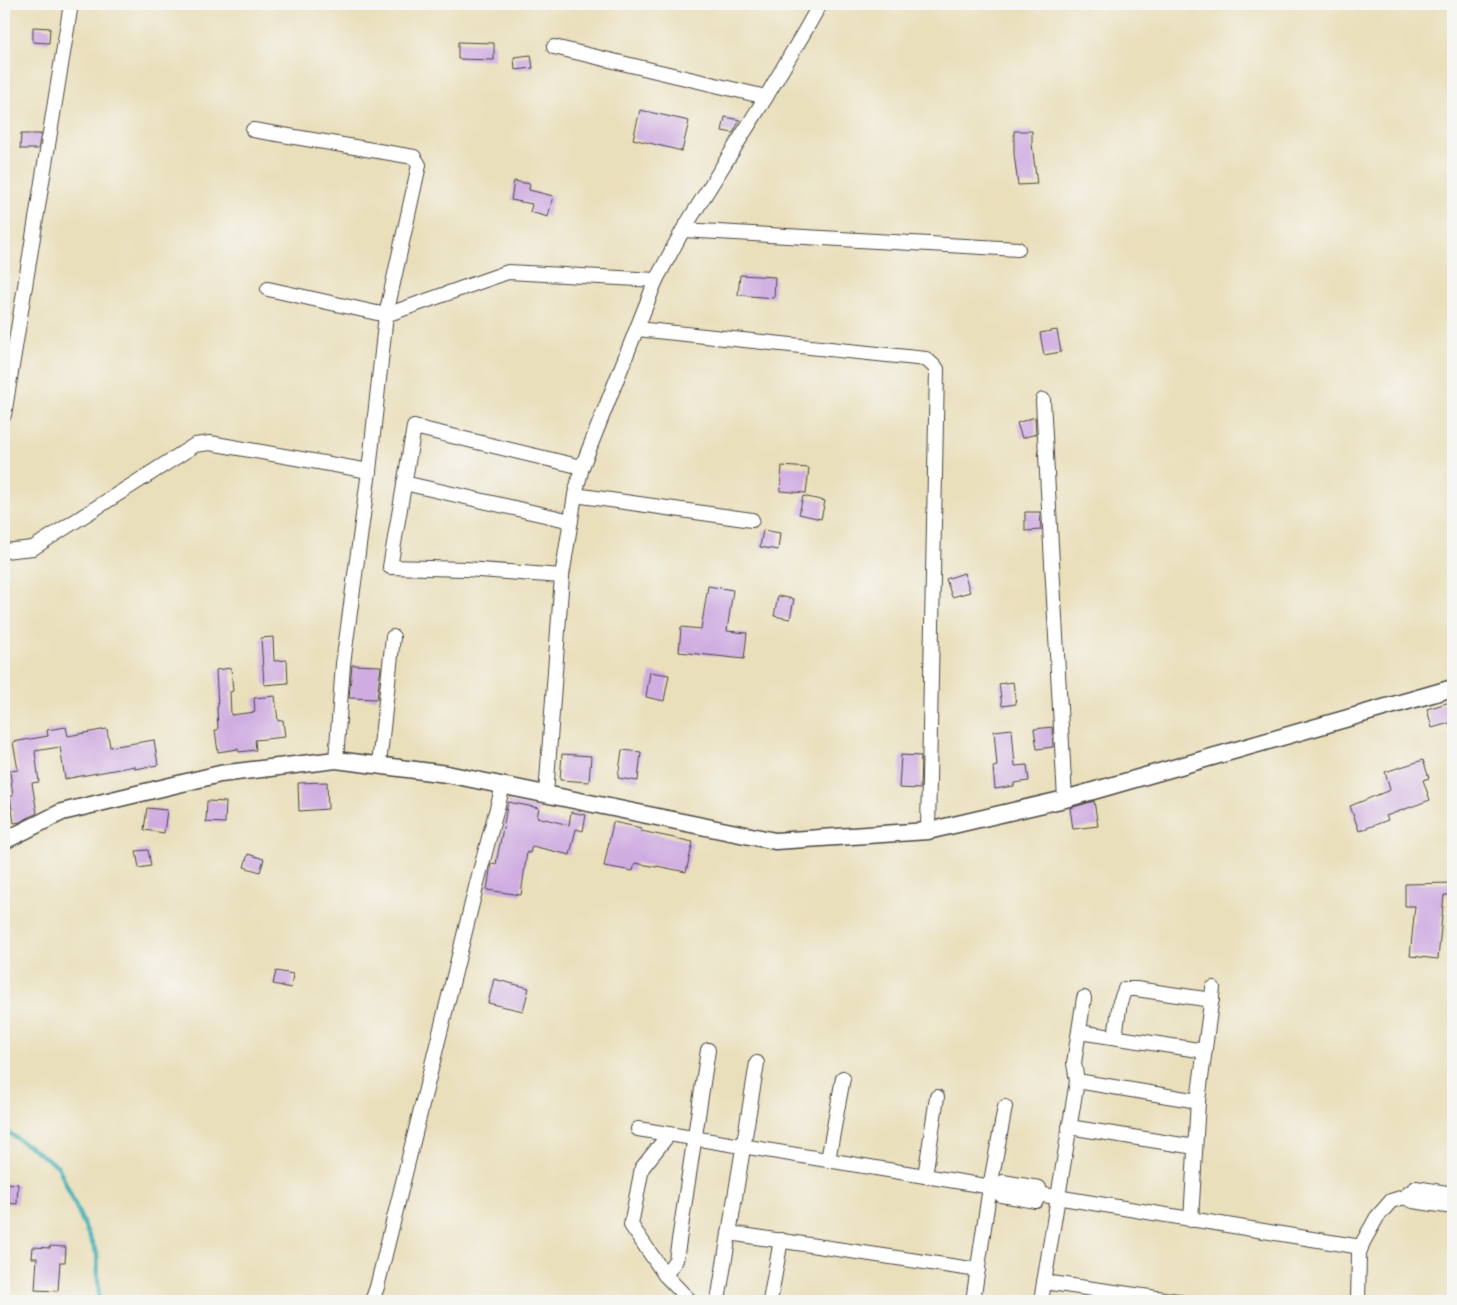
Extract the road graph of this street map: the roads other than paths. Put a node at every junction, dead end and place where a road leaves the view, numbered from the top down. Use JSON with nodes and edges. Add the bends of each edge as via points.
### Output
{"nodes":[{"id":1,"x":71,"y":4,"type":"edge"},
{"id":2,"x":820,"y":4,"type":"edge"},
{"id":3,"x":554,"y":47,"type":"dead end"},
{"id":4,"x":766,"y":97,"type":"junction"},
{"id":5,"x":253,"y":130,"type":"dead end"},
{"id":6,"x":683,"y":230,"type":"junction"},
{"id":7,"x":1018,"y":249,"type":"dead end"},
{"id":8,"x":656,"y":280,"type":"junction"},
{"id":9,"x":268,"y":289,"type":"dead end"},
{"id":10,"x":386,"y":316,"type":"junction"},
{"id":11,"x":636,"y":329,"type":"junction"},
{"id":12,"x":1043,"y":400,"type":"dead end"},
{"id":13,"x":4,"y":415,"type":"edge"},
{"id":14,"x":582,"y":467,"type":"junction"},
{"id":15,"x":369,"y":471,"type":"junction"},
{"id":16,"x":404,"y":483,"type":"junction"},
{"id":17,"x":576,"y":494,"type":"junction"},
{"id":18,"x":752,"y":520,"type":"dead end"},
{"id":19,"x":572,"y":521,"type":"junction"},
{"id":20,"x":4,"y":551,"type":"edge"},
{"id":21,"x":562,"y":576,"type":"junction"},
{"id":22,"x":393,"y":637,"type":"dead end"},
{"id":23,"x":1453,"y":688,"type":"edge"},
{"id":24,"x":336,"y":760,"type":"junction"},
{"id":25,"x":379,"y":764,"type":"junction"},
{"id":26,"x":503,"y":786,"type":"junction"},
{"id":27,"x":546,"y":794,"type":"junction"},
{"id":28,"x":1066,"y":798,"type":"junction"},
{"id":29,"x":928,"y":831,"type":"junction"},
{"id":30,"x":4,"y":841,"type":"edge"},
{"id":31,"x":1084,"y":998,"type":"dead end"},
{"id":32,"x":1079,"y":1032,"type":"junction"},
{"id":33,"x":1115,"y":1038,"type":"junction"},
{"id":34,"x":708,"y":1050,"type":"dead end"},
{"id":35,"x":1205,"y":1051,"type":"junction"},
{"id":36,"x":757,"y":1063,"type":"dead end"},
{"id":37,"x":843,"y":1078,"type":"dead end"},
{"id":38,"x":1077,"y":1081,"type":"junction"},
{"id":39,"x":937,"y":1097,"type":"dead end"},
{"id":40,"x":1198,"y":1101,"type":"junction"},
{"id":41,"x":1005,"y":1107,"type":"dead end"},
{"id":42,"x":1069,"y":1127,"type":"junction"},
{"id":43,"x":638,"y":1128,"type":"dead end"},
{"id":44,"x":668,"y":1134,"type":"junction"},
{"id":45,"x":695,"y":1138,"type":"junction"},
{"id":46,"x":743,"y":1147,"type":"junction"},
{"id":47,"x":1195,"y":1147,"type":"junction"},
{"id":48,"x":828,"y":1160,"type":"junction"},
{"id":49,"x":925,"y":1176,"type":"junction"},
{"id":50,"x":994,"y":1188,"type":"junction"},
{"id":51,"x":1453,"y":1194,"type":"edge"},
{"id":52,"x":1404,"y":1197,"type":"junction"},
{"id":53,"x":1058,"y":1198,"type":"junction"},
{"id":54,"x":1453,"y":1207,"type":"edge"},
{"id":55,"x":1191,"y":1220,"type":"junction"},
{"id":56,"x":729,"y":1233,"type":"junction"},
{"id":57,"x":781,"y":1240,"type":"junction"},
{"id":58,"x":1361,"y":1247,"type":"junction"},
{"id":59,"x":978,"y":1270,"type":"junction"},
{"id":60,"x":665,"y":1275,"type":"junction"},
{"id":61,"x":1044,"y":1282,"type":"junction"},
{"id":62,"x":372,"y":1301,"type":"edge"},
{"id":63,"x":690,"y":1301,"type":"edge"},
{"id":64,"x":718,"y":1301,"type":"edge"},
{"id":65,"x":770,"y":1301,"type":"edge"},
{"id":66,"x":973,"y":1301,"type":"edge"},
{"id":67,"x":1041,"y":1301,"type":"edge"},
{"id":68,"x":1177,"y":1301,"type":"edge"},
{"id":69,"x":1358,"y":1301,"type":"edge"}],
"edges":[{"from":1,"to":13,"type":"street"},
{"from":2,"to":4,"type":"street"},
{"from":3,"to":4,"type":"street"},
{"from":4,"to":6,"type":"street"},
{"from":5,"to":10,"type":"street","via":[[414,157],[418,165]]},
{"from":6,"to":7,"type":"street"},
{"from":6,"to":8,"type":"street"},
{"from":8,"to":10,"type":"street","via":[[508,272]]},
{"from":8,"to":11,"type":"street"},
{"from":9,"to":10,"type":"street"},
{"from":10,"to":15,"type":"street"},
{"from":11,"to":14,"type":"street"},
{"from":11,"to":29,"type":"street","via":[[926,359],[937,369]]},
{"from":12,"to":28,"type":"street"},
{"from":14,"to":16,"type":"street","via":[[414,427]]},
{"from":14,"to":17,"type":"street"},
{"from":15,"to":20,"type":"street","via":[[210,443],[195,445],[33,548]]},
{"from":15,"to":24,"type":"street","via":[[343,664]]},
{"from":16,"to":19,"type":"street"},
{"from":16,"to":21,"type":"street","via":[[390,567]]},
{"from":17,"to":18,"type":"street"},
{"from":17,"to":19,"type":"street"},
{"from":19,"to":21,"type":"street"},
{"from":21,"to":27,"type":"street"},
{"from":22,"to":25,"type":"street"},
{"from":23,"to":28,"type":"street"},
{"from":24,"to":25,"type":"street"},
{"from":24,"to":30,"type":"street","via":[[220,774],[62,812]]},
{"from":25,"to":26,"type":"street"},
{"from":26,"to":27,"type":"street"},
{"from":26,"to":62,"type":"street","via":[[478,874]]},
{"from":27,"to":29,"type":"street","via":[[775,841]]},
{"from":28,"to":29,"type":"street"},
{"from":31,"to":32,"type":"street"},
{"from":32,"to":33,"type":"street"},
{"from":32,"to":38,"type":"street","via":[[1074,1063]]},
{"from":33,"to":35,"type":"street"},
{"from":33,"to":35,"type":"street","via":[[1125,989],[1212,994]]},
{"from":34,"to":45,"type":"street"},
{"from":35,"to":40,"type":"street"},
{"from":36,"to":46,"type":"street"},
{"from":37,"to":48,"type":"street"},
{"from":38,"to":40,"type":"street"},
{"from":38,"to":42,"type":"street"},
{"from":39,"to":49,"type":"street"},
{"from":40,"to":47,"type":"street"},
{"from":41,"to":50,"type":"street"},
{"from":42,"to":47,"type":"street"},
{"from":42,"to":53,"type":"street"},
{"from":43,"to":44,"type":"street"},
{"from":44,"to":45,"type":"street"},
{"from":44,"to":60,"type":"street","via":[[642,1168],[631,1225]]},
{"from":45,"to":46,"type":"street"},
{"from":45,"to":60,"type":"street","via":[[676,1260]]},
{"from":46,"to":48,"type":"street"},
{"from":46,"to":56,"type":"street"},
{"from":47,"to":55,"type":"street"},
{"from":48,"to":49,"type":"street"},
{"from":49,"to":50,"type":"street"},
{"from":50,"to":53,"type":"street","via":[[1003,1182],[1039,1188],[1038,1194]]},
{"from":50,"to":59,"type":"street"},
{"from":51,"to":52,"type":"street","via":[[1416,1188]]},
{"from":52,"to":54,"type":"street"},
{"from":52,"to":58,"type":"street","via":[[1392,1201],[1377,1217]]},
{"from":53,"to":55,"type":"street"},
{"from":53,"to":61,"type":"street"},
{"from":55,"to":58,"type":"street"},
{"from":56,"to":57,"type":"street"},
{"from":56,"to":64,"type":"street"},
{"from":57,"to":59,"type":"street"},
{"from":57,"to":65,"type":"street"},
{"from":58,"to":69,"type":"street"},
{"from":59,"to":66,"type":"street"},
{"from":60,"to":63,"type":"street"},
{"from":61,"to":67,"type":"street"},
{"from":61,"to":68,"type":"street"}]}
